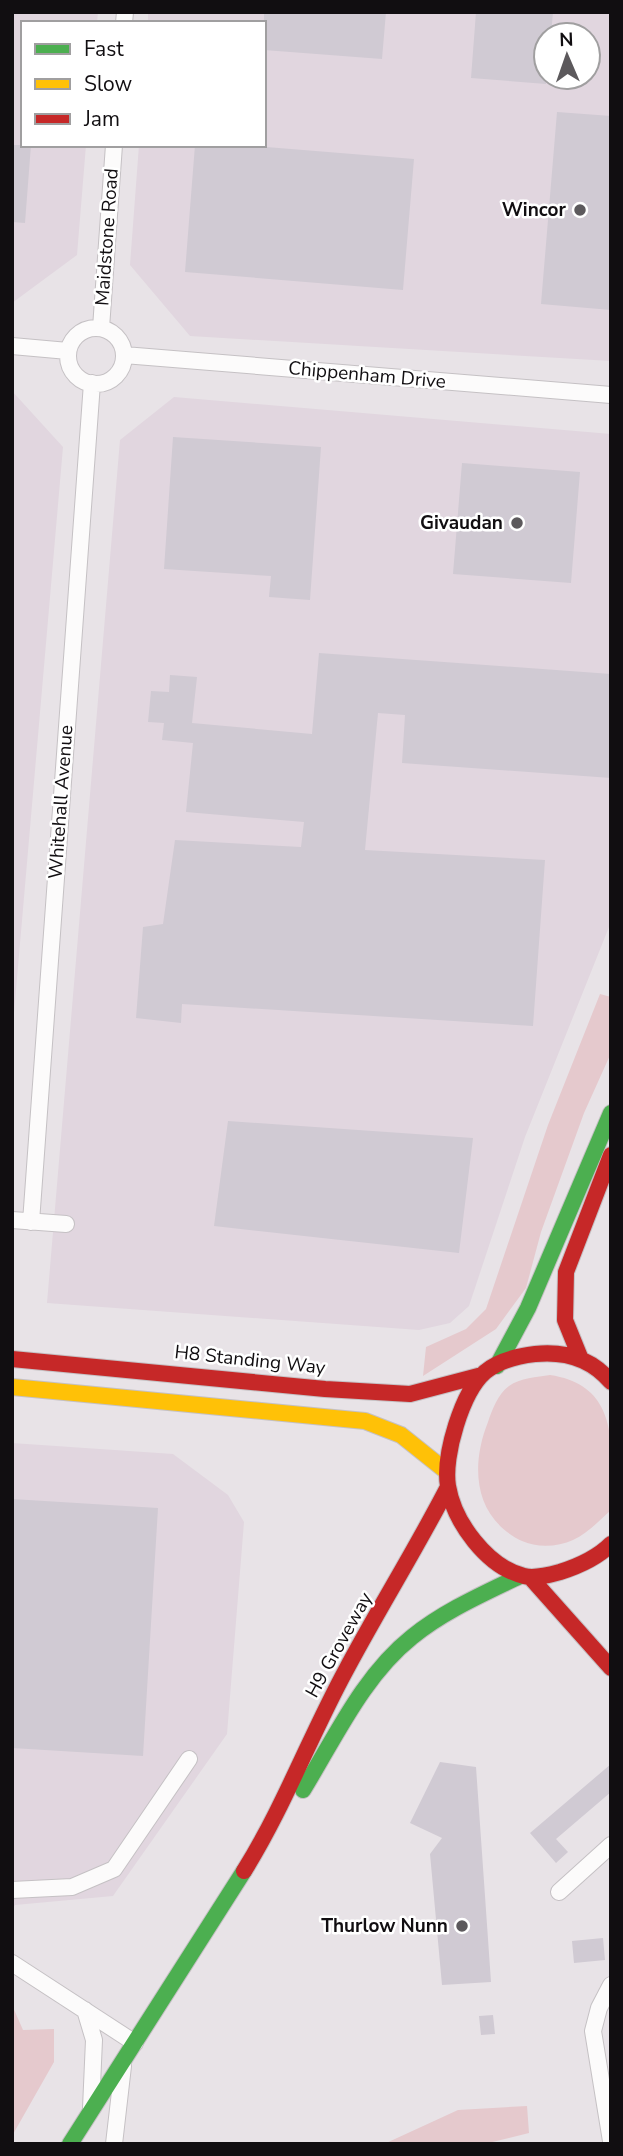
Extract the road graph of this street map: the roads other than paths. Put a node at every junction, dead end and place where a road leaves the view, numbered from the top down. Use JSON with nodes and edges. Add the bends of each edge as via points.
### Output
{"nodes":[{"id":1,"x":114,"y":147,"type":"edge"},
{"id":2,"x":101,"y":328,"type":"junction"},
{"id":3,"x":12,"y":346,"type":"edge"},
{"id":4,"x":68,"y":351,"type":"junction"},
{"id":5,"x":124,"y":355,"type":"junction"},
{"id":6,"x":92,"y":383,"type":"junction"},
{"id":7,"x":611,"y":395,"type":"edge"},
{"id":8,"x":611,"y":1113,"type":"edge"},
{"id":9,"x":611,"y":1155,"type":"edge"},
{"id":10,"x":19,"y":1220,"type":"edge"},
{"id":11,"x":66,"y":1224,"type":"dead end"},
{"id":12,"x":580,"y":1357,"type":"junction"},
{"id":13,"x":12,"y":1359,"type":"edge"},
{"id":14,"x":497,"y":1366,"type":"junction"},
{"id":15,"x":606,"y":1368,"type":"edge"},
{"id":16,"x":482,"y":1375,"type":"junction"},
{"id":17,"x":611,"y":1382,"type":"edge"},
{"id":18,"x":12,"y":1387,"type":"edge"},
{"id":19,"x":447,"y":1479,"type":"junction"},
{"id":20,"x":611,"y":1544,"type":"edge"},
{"id":21,"x":525,"y":1576,"type":"junction"},
{"id":22,"x":611,"y":1668,"type":"edge"},
{"id":23,"x":189,"y":1759,"type":"dead end"},
{"id":24,"x":272,"y":1826,"type":"junction"},
{"id":25,"x":608,"y":1852,"type":"edge"},
{"id":26,"x":12,"y":1889,"type":"edge"},
{"id":27,"x":559,"y":1892,"type":"dead end"},
{"id":28,"x":12,"y":1963,"type":"edge"},
{"id":29,"x":611,"y":1985,"type":"edge"},
{"id":30,"x":85,"y":2010,"type":"junction"},
{"id":31,"x":135,"y":2043,"type":"junction"},
{"id":32,"x":124,"y":2060,"type":"junction"},
{"id":33,"x":90,"y":2113,"type":"junction"},
{"id":34,"x":611,"y":2139,"type":"edge"},
{"id":35,"x":70,"y":2144,"type":"edge"},
{"id":36,"x":114,"y":2144,"type":"edge"}],
"edges":[{"from":1,"to":2,"type":"street","name":"Maidstone Road"},
{"from":2,"to":4,"type":"street","via":[[77,335]]},
{"from":2,"to":5,"type":"street","via":[[120,341]]},
{"from":3,"to":4,"type":"street"},
{"from":4,"to":6,"type":"street","via":[[73,372]]},
{"from":5,"to":6,"type":"street","via":[[114,377]]},
{"from":5,"to":7,"type":"street","name":"Chippenham Drive"},
{"from":6,"to":10,"type":"street","name":"Whitehall Avenue"},
{"from":8,"to":14,"type":"main road","via":[[528,1308]]},
{"from":9,"to":12,"type":"main road","via":[[566,1272],[565,1320]]},
{"from":10,"to":11,"type":"street","name":"Whitehall Avenue"},
{"from":12,"to":14,"type":"main road","via":[[528,1355]]},
{"from":12,"to":15,"type":"main road"},
{"from":13,"to":16,"type":"main road","name":"H8 Standing Way","via":[[410,1394]]},
{"from":14,"to":16,"type":"main road"},
{"from":15,"to":17,"type":"main road"},
{"from":16,"to":19,"type":"main road","name":"H9 Groveway","via":[[462,1411]]},
{"from":18,"to":19,"type":"main road","via":[[365,1421],[401,1435]]},
{"from":19,"to":21,"type":"main road","via":[[459,1517],[485,1554]]},
{"from":19,"to":24,"type":"main road","name":"H9 Groveway","via":[[403,1573],[345,1671]]},
{"from":20,"to":21,"type":"main road","name":"H9 Groveway","via":[[579,1566]]},
{"from":21,"to":22,"type":"main road","via":[[566,1614]]},
{"from":21,"to":24,"type":"main road","name":"H9 Groveway","via":[[440,1616],[400,1647],[372,1681],[297,1800]]},
{"from":23,"to":26,"type":"street","via":[[114,1869],[72,1887]]},
{"from":24,"to":31,"type":"main road","name":"H9 Groveway"},
{"from":25,"to":27,"type":"street"},
{"from":28,"to":30,"type":"street"},
{"from":29,"to":34,"type":"street","via":[[598,2008],[593,2031]]},
{"from":30,"to":31,"type":"street"},
{"from":30,"to":33,"type":"street","via":[[94,2040]]},
{"from":31,"to":32,"type":"main road","name":"H9 Groveway"},
{"from":32,"to":33,"type":"main road","name":"H9 Groveway"},
{"from":32,"to":36,"type":"street"},
{"from":33,"to":35,"type":"main road","name":"H9 Groveway"}]}
